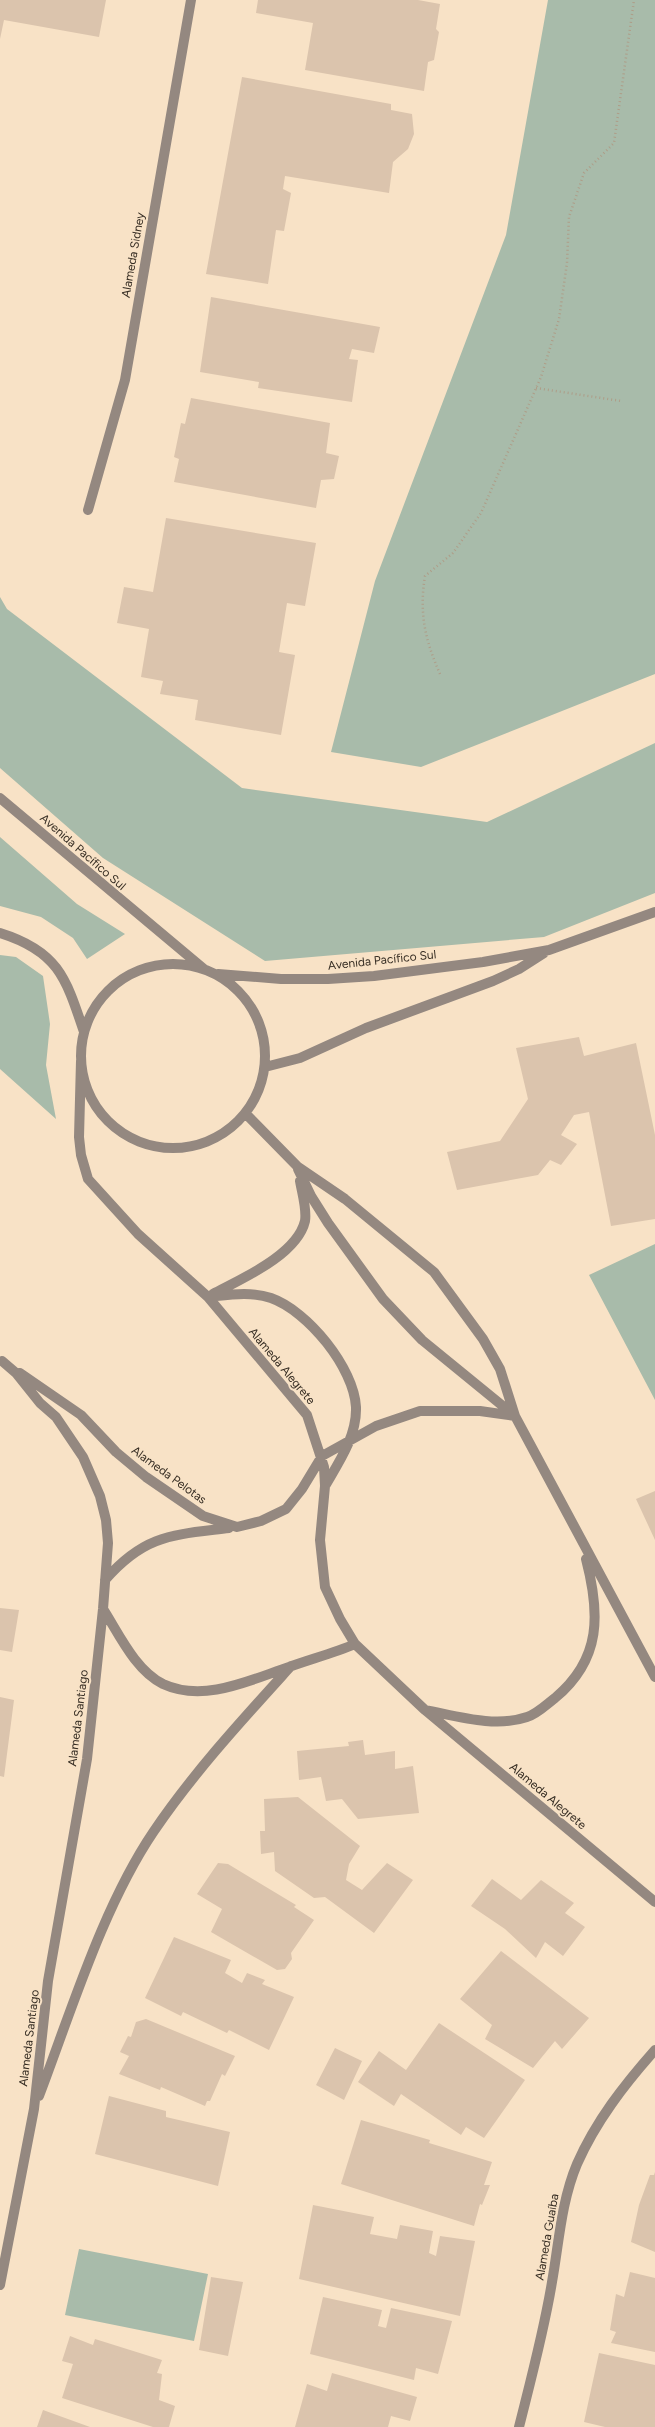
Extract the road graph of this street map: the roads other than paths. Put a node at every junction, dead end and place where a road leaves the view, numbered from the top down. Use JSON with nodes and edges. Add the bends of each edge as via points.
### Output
{"nodes":[{"id":1,"x":191,"y":0,"type":"edge"},
{"id":2,"x":88,"y":510,"type":"dead end"},
{"id":3,"x":0,"y":798,"type":"edge"},
{"id":4,"x":655,"y":912,"type":"edge"},
{"id":5,"x":0,"y":932,"type":"edge"},
{"id":6,"x":549,"y":950,"type":"junction"},
{"id":7,"x":206,"y":970,"type":"junction"},
{"id":8,"x":217,"y":974,"type":"junction"},
{"id":9,"x":84,"y":1032,"type":"junction"},
{"id":10,"x":81,"y":1061,"type":"junction"},
{"id":11,"x":265,"y":1068,"type":"junction"},
{"id":12,"x":246,"y":1114,"type":"junction"},
{"id":13,"x":298,"y":1167,"type":"junction"},
{"id":14,"x":208,"y":1297,"type":"junction"},
{"id":15,"x":1,"y":1361,"type":"edge"},
{"id":16,"x":515,"y":1416,"type":"junction"},
{"id":17,"x":351,"y":1439,"type":"junction"},
{"id":18,"x":322,"y":1456,"type":"junction"},
{"id":19,"x":325,"y":1486,"type":"junction"},
{"id":20,"x":237,"y":1527,"type":"junction"},
{"id":21,"x":583,"y":1545,"type":"junction"},
{"id":22,"x":105,"y":1580,"type":"junction"},
{"id":23,"x":103,"y":1609,"type":"junction"},
{"id":24,"x":355,"y":1644,"type":"junction"},
{"id":25,"x":291,"y":1666,"type":"junction"},
{"id":26,"x":655,"y":1677,"type":"edge"},
{"id":27,"x":425,"y":1710,"type":"junction"},
{"id":28,"x":654,"y":1900,"type":"edge"},
{"id":29,"x":655,"y":2050,"type":"edge"},
{"id":30,"x":34,"y":2109,"type":"junction"},
{"id":31,"x":0,"y":2285,"type":"edge"},
{"id":32,"x":518,"y":2427,"type":"edge"}],
"edges":[{"from":1,"to":2,"type":"street","name":"Alameda Sidney","via":[[125,380]]},
{"from":3,"to":7,"type":"street","name":"Avenida Pacífico Sul"},
{"from":4,"to":6,"type":"street","name":"Avenida Pacífico Sul"},
{"from":5,"to":9,"type":"street","via":[[35,948],[51,959],[64,978]]},
{"from":6,"to":8,"type":"street","name":"Avenida Pacífico Sul","via":[[374,976],[295,979]]},
{"from":6,"to":11,"type":"street","name":"Avenida Pacífico Sul","via":[[519,969],[493,981],[366,1028],[300,1058]]},
{"from":7,"to":8,"type":"street"},
{"from":7,"to":9,"type":"street","via":[[175,964],[145,968],[117,983],[96,1004]]},
{"from":8,"to":11,"type":"street","via":[[232,985],[252,1009],[264,1037]]},
{"from":9,"to":10,"type":"street"},
{"from":10,"to":12,"type":"street","via":[[87,1091],[103,1116],[126,1135],[154,1146],[184,1148],[213,1140]]},
{"from":10,"to":14,"type":"street","name":"Alameda Alegrete","via":[[81,1155],[88,1179],[138,1234]]},
{"from":11,"to":12,"type":"street","via":[[256,1097]]},
{"from":12,"to":13,"type":"street"},
{"from":13,"to":14,"type":"street","via":[[305,1221],[298,1234],[280,1256]]},
{"from":13,"to":16,"type":"street","via":[[311,1196],[328,1223],[383,1299],[422,1340]]},
{"from":13,"to":16,"type":"street","via":[[346,1199],[434,1272],[483,1339],[500,1369]]},
{"from":14,"to":17,"type":"street","via":[[235,1294],[270,1297],[295,1311],[317,1332],[340,1364],[352,1388],[356,1408]]},
{"from":14,"to":18,"type":"street","name":"Alameda Alegrete","via":[[307,1415]]},
{"from":15,"to":20,"type":"street","name":"Alameda Pelotas","via":[[81,1414],[116,1452],[146,1477],[203,1516]]},
{"from":15,"to":22,"type":"street","name":"Alameda Santiago","via":[[16,1373],[40,1403],[56,1417],[92,1474],[106,1520],[108,1543]]},
{"from":16,"to":17,"type":"street","via":[[480,1411],[420,1411],[376,1426]]},
{"from":16,"to":21,"type":"street"},
{"from":17,"to":18,"type":"street"},
{"from":17,"to":19,"type":"street"},
{"from":18,"to":19,"type":"street","name":"Alameda Alegrete"},
{"from":18,"to":20,"type":"street","via":[[286,1509],[261,1521]]},
{"from":19,"to":24,"type":"street","name":"Alameda Alegrete","via":[[320,1540],[325,1587]]},
{"from":20,"to":22,"type":"street","via":[[161,1538],[134,1551]]},
{"from":21,"to":26,"type":"street"},
{"from":21,"to":27,"type":"street","via":[[593,1584],[595,1630],[587,1656],[563,1692],[528,1717],[492,1721]]},
{"from":22,"to":23,"type":"street","name":"Alameda Santiago"},
{"from":23,"to":25,"type":"street","via":[[144,1670],[163,1684],[185,1691],[215,1690],[245,1683]]},
{"from":23,"to":30,"type":"street","name":"Alameda Santiago","via":[[87,1759],[48,1982]]},
{"from":24,"to":25,"type":"street"},
{"from":24,"to":27,"type":"street","name":"Alameda Alegrete"},
{"from":25,"to":30,"type":"street","name":"Alameda Santiago","via":[[207,1762],[154,1831],[127,1878],[103,1929]]},
{"from":27,"to":28,"type":"street","name":"Alameda Alegrete"},
{"from":29,"to":32,"type":"street","name":"Alameda Guaíba","via":[[608,2108],[590,2136],[576,2166],[566,2199],[542,2334]]},
{"from":30,"to":31,"type":"street","name":"Alameda Santiago"}]}
